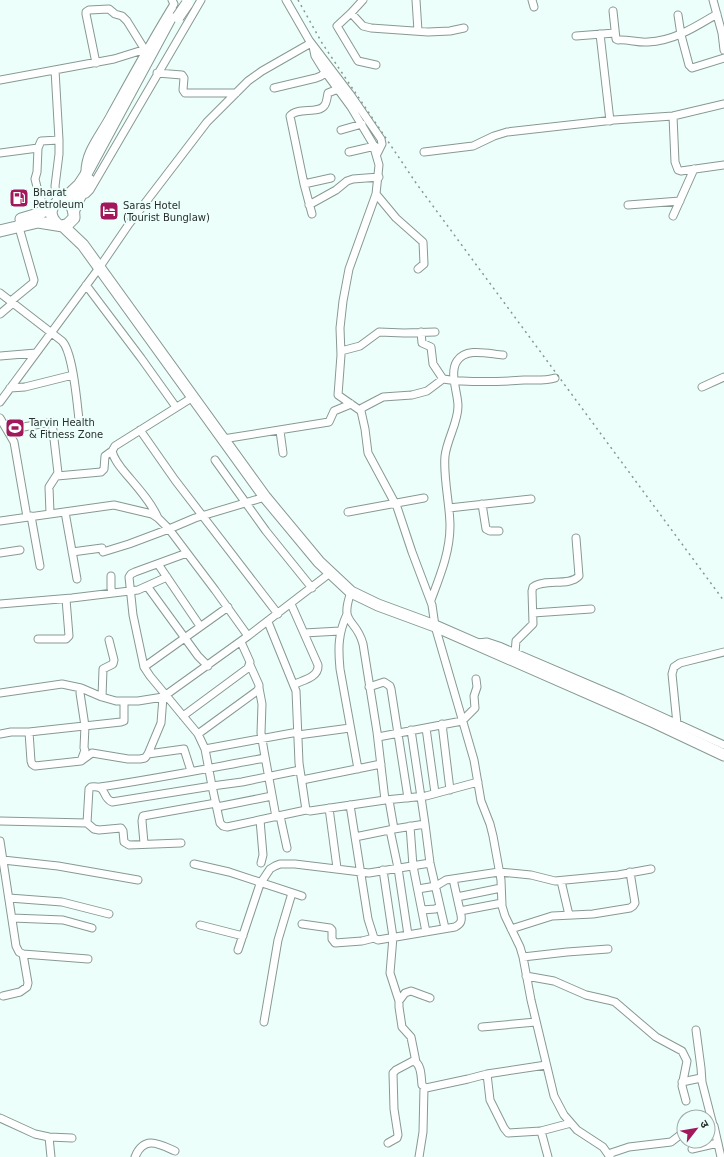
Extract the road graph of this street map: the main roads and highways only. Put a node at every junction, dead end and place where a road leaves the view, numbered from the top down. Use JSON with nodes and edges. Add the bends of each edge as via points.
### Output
{"nodes":[{"id":1,"x":179,"y":5,"type":"edge"},
{"id":2,"x":54,"y":205,"type":"junction"},
{"id":3,"x":75,"y":209,"type":"junction"},
{"id":4,"x":18,"y":223,"type":"junction"},
{"id":5,"x":0,"y":224,"type":"edge"},
{"id":6,"x":60,"y":225,"type":"junction"},
{"id":7,"x":0,"y":231,"type":"edge"},
{"id":8,"x":83,"y":246,"type":"junction"},
{"id":9,"x":724,"y":755,"type":"edge"}],
"edges":[{"from":1,"to":2,"type":"highway","via":[[79,185]]},
{"from":1,"to":3,"type":"highway"},
{"from":2,"to":3,"type":"highway","via":[[70,204]]},
{"from":2,"to":4,"type":"highway"},
{"from":2,"to":6,"type":"highway","via":[[50,213],[52,220]]},
{"from":3,"to":6,"type":"highway","via":[[68,224]]},
{"from":3,"to":8,"type":"highway"},
{"from":4,"to":5,"type":"highway"},
{"from":4,"to":6,"type":"highway"},
{"from":4,"to":7,"type":"highway"},
{"from":6,"to":8,"type":"highway"},
{"from":8,"to":9,"type":"highway","via":[[265,497],[308,550],[351,592],[490,650]]}]}
